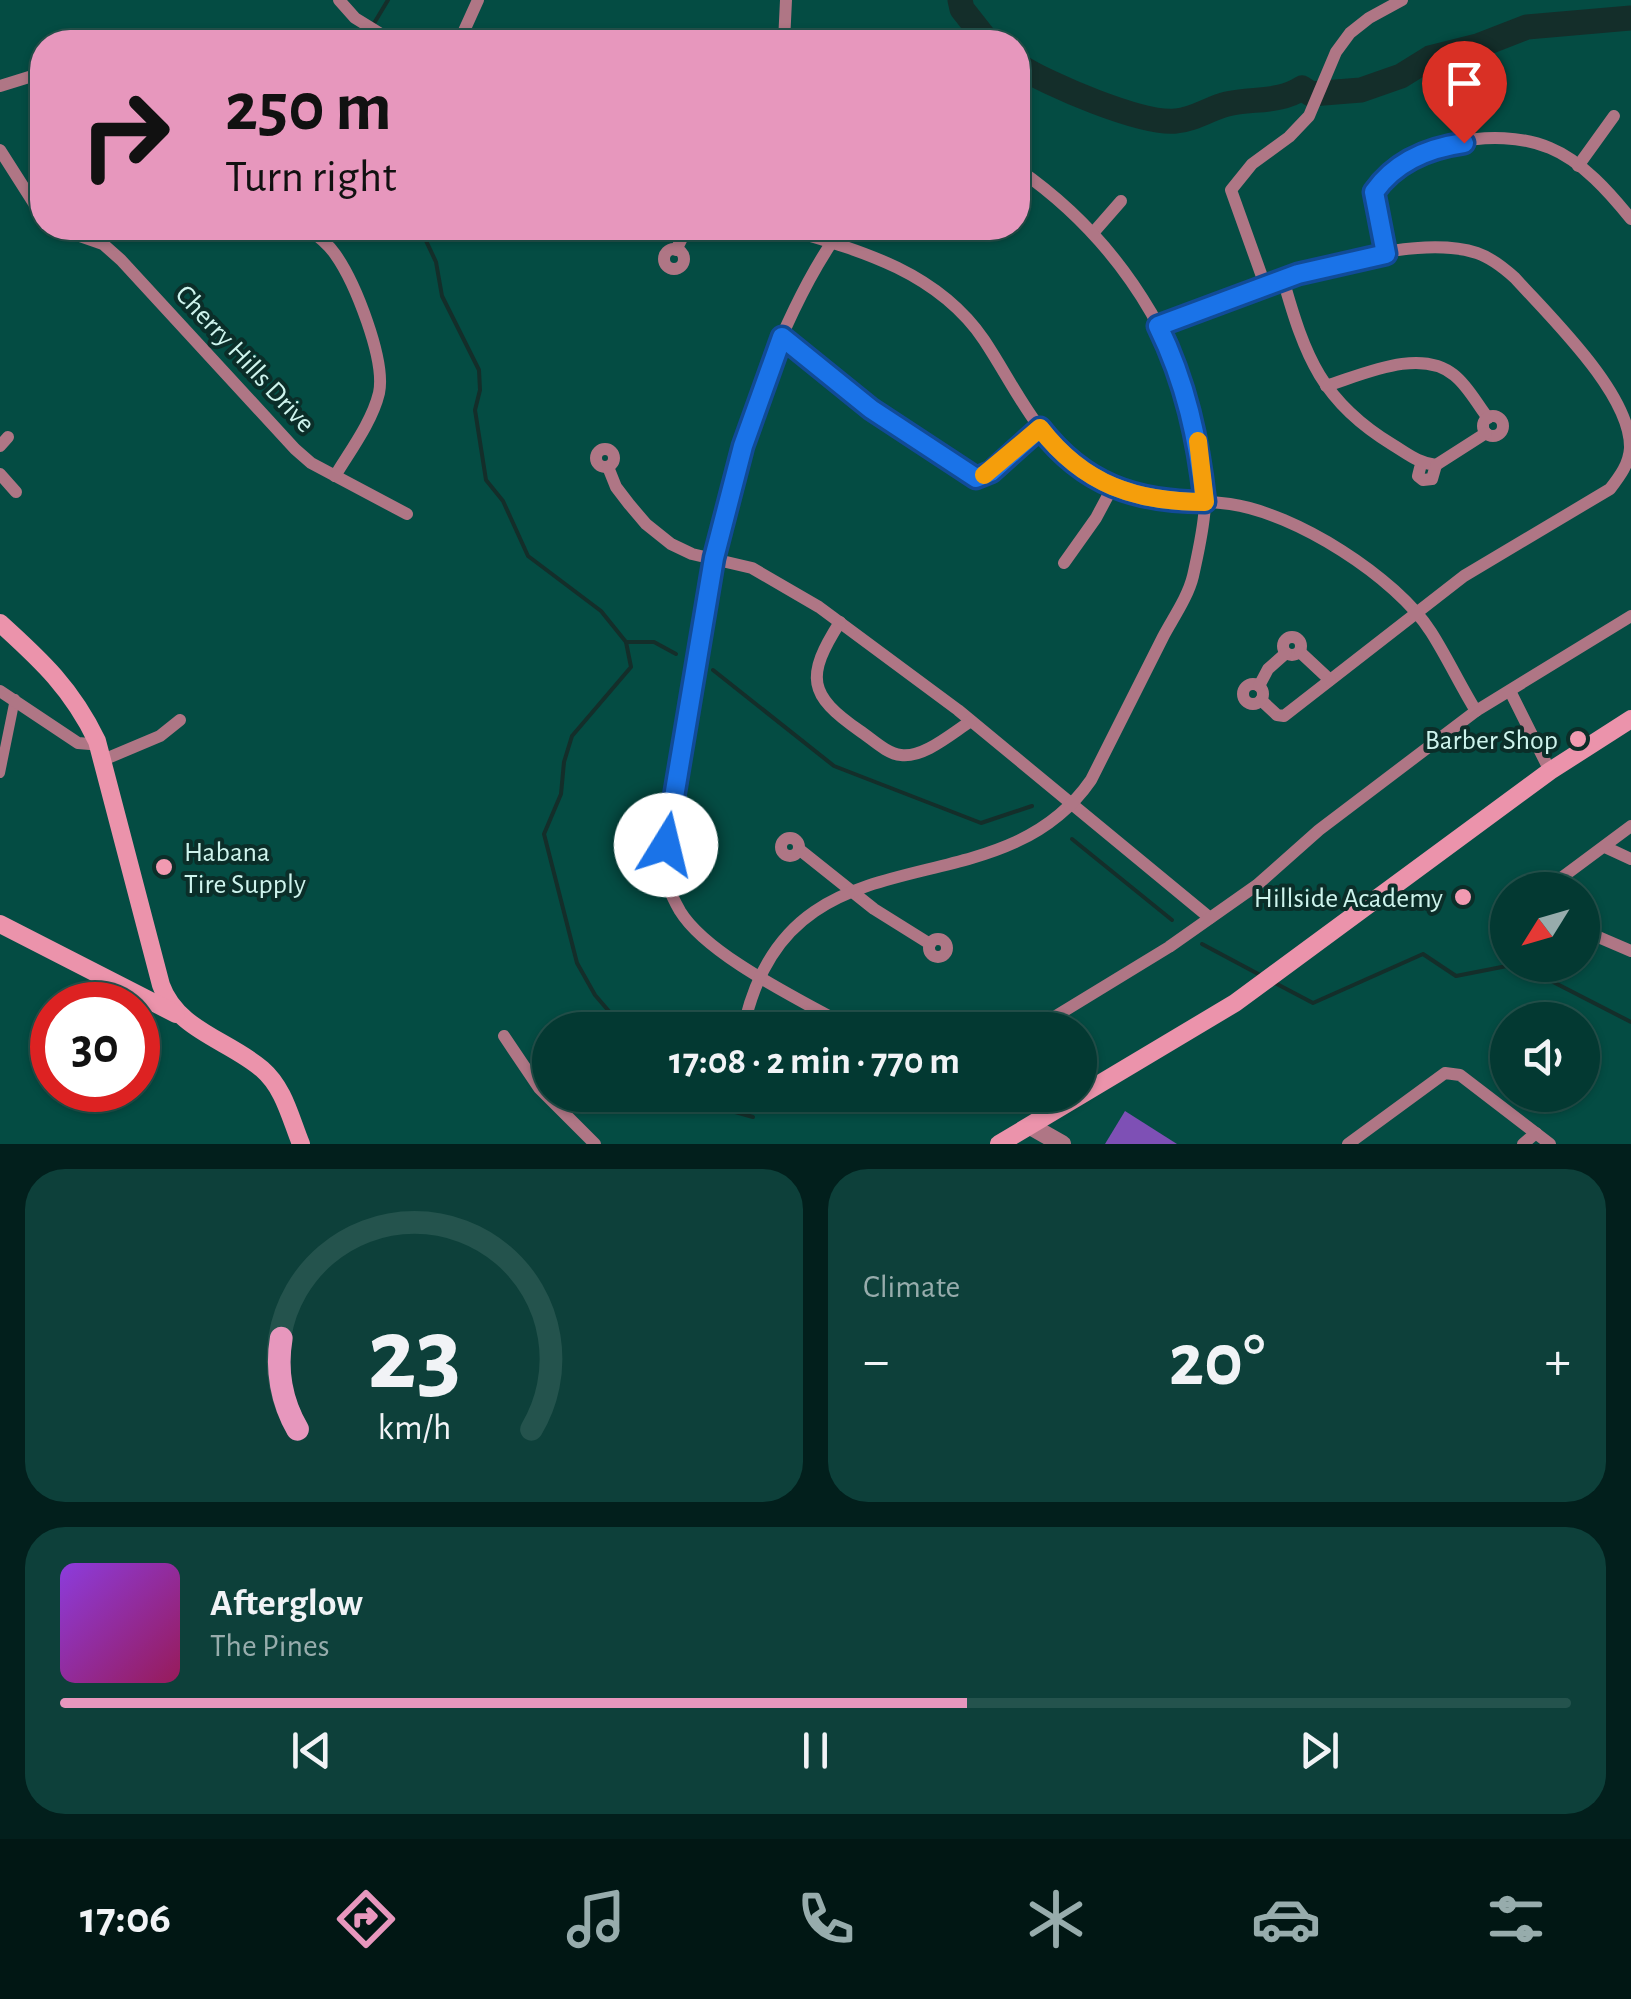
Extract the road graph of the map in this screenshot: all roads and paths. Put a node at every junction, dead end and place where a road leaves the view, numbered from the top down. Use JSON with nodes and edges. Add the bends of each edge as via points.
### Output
{"nodes":[{"id":1,"x":338,"y":0,"type":"edge"},
{"id":2,"x":478,"y":0,"type":"edge"},
{"id":3,"x":786,"y":0,"type":"edge"},
{"id":4,"x":1402,"y":0,"type":"edge"},
{"id":5,"x":375,"y":30,"type":"edge"},
{"id":6,"x":464,"y":30,"type":"edge"},
{"id":7,"x":785,"y":30,"type":"edge"},
{"id":8,"x":30,"y":77,"type":"edge"},
{"id":9,"x":0,"y":86,"type":"edge"},
{"id":10,"x":1614,"y":116,"type":"dead end"},
{"id":11,"x":0,"y":150,"type":"edge"},
{"id":12,"x":1578,"y":166,"type":"junction"},
{"id":13,"x":1030,"y":177,"type":"edge"},
{"id":14,"x":30,"y":197,"type":"edge"},
{"id":15,"x":1121,"y":201,"type":"dead end"},
{"id":16,"x":1631,"y":219,"type":"edge"},
{"id":17,"x":1093,"y":233,"type":"junction"},
{"id":18,"x":92,"y":240,"type":"edge"},
{"id":19,"x":319,"y":240,"type":"edge"},
{"id":20,"x":681,"y":240,"type":"edge"},
{"id":21,"x":825,"y":240,"type":"edge"},
{"id":22,"x":832,"y":242,"type":"junction"},
{"id":23,"x":676,"y":250,"type":"dead end"},
{"id":24,"x":1386,"y":254,"type":"junction"},
{"id":25,"x":1283,"y":279,"type":"junction"},
{"id":26,"x":1265,"y":285,"type":"junction"},
{"id":27,"x":1158,"y":326,"type":"junction"},
{"id":28,"x":782,"y":337,"type":"junction"},
{"id":29,"x":1326,"y":386,"type":"junction"},
{"id":30,"x":1040,"y":428,"type":"junction"},
{"id":31,"x":608,"y":467,"type":"dead end"},
{"id":32,"x":0,"y":474,"type":"edge"},
{"id":33,"x":335,"y":476,"type":"junction"},
{"id":34,"x":1112,"y":488,"type":"junction"},
{"id":35,"x":16,"y":492,"type":"dead end"},
{"id":36,"x":1205,"y":502,"type":"junction"},
{"id":37,"x":407,"y":514,"type":"dead end"},
{"id":38,"x":714,"y":558,"type":"junction"},
{"id":39,"x":1064,"y":563,"type":"dead end"},
{"id":40,"x":1417,"y":614,"type":"junction"},
{"id":41,"x":1631,"y":616,"type":"edge"},
{"id":42,"x":0,"y":622,"type":"edge"},
{"id":43,"x":840,"y":622,"type":"junction"},
{"id":44,"x":1330,"y":680,"type":"junction"},
{"id":45,"x":0,"y":691,"type":"edge"},
{"id":46,"x":1510,"y":691,"type":"junction"},
{"id":47,"x":15,"y":699,"type":"junction"},
{"id":48,"x":1476,"y":711,"type":"junction"},
{"id":49,"x":180,"y":720,"type":"dead end"},
{"id":50,"x":971,"y":721,"type":"junction"},
{"id":51,"x":1630,"y":722,"type":"edge"},
{"id":52,"x":98,"y":740,"type":"junction"},
{"id":53,"x":103,"y":760,"type":"junction"},
{"id":54,"x":1550,"y":771,"type":"junction"},
{"id":55,"x":0,"y":773,"type":"edge"},
{"id":56,"x":1074,"y":804,"type":"junction"},
{"id":57,"x":1631,"y":826,"type":"edge"},
{"id":58,"x":1605,"y":847,"type":"junction"},
{"id":59,"x":800,"y":850,"type":"dead end"},
{"id":60,"x":1631,"y":859,"type":"edge"},
{"id":61,"x":1570,"y":872,"type":"edge"},
{"id":62,"x":851,"y":890,"type":"junction"},
{"id":63,"x":1210,"y":918,"type":"junction"},
{"id":64,"x":0,"y":924,"type":"edge"},
{"id":65,"x":1600,"y":937,"type":"edge"},
{"id":66,"x":930,"y":944,"type":"dead end"},
{"id":67,"x":1631,"y":950,"type":"edge"},
{"id":68,"x":158,"y":972,"type":"junction"},
{"id":69,"x":761,"y":978,"type":"junction"},
{"id":70,"x":112,"y":982,"type":"edge"},
{"id":71,"x":146,"y":982,"type":"edge"},
{"id":72,"x":160,"y":1006,"type":"edge"},
{"id":73,"x":750,"y":1012,"type":"edge"},
{"id":74,"x":822,"y":1012,"type":"edge"},
{"id":75,"x":1063,"y":1012,"type":"edge"},
{"id":76,"x":176,"y":1014,"type":"junction"},
{"id":77,"x":504,"y":1036,"type":"dead end"},
{"id":78,"x":1032,"y":1127,"type":"junction"},
{"id":79,"x":1536,"y":1134,"type":"junction"},
{"id":80,"x":301,"y":1144,"type":"edge"},
{"id":81,"x":595,"y":1144,"type":"edge"},
{"id":82,"x":1000,"y":1144,"type":"edge"},
{"id":83,"x":1062,"y":1144,"type":"edge"},
{"id":84,"x":1348,"y":1144,"type":"edge"},
{"id":85,"x":1523,"y":1144,"type":"edge"},
{"id":86,"x":1550,"y":1144,"type":"edge"}],
"edges":[{"from":1,"to":5,"type":"street"},
{"from":2,"to":6,"type":"street"},
{"from":3,"to":7,"type":"street"},
{"from":4,"to":26,"type":"street","via":[[1350,32],[1309,116],[1232,190]]},
{"from":8,"to":9,"type":"street"},
{"from":10,"to":12,"type":"street"},
{"from":11,"to":14,"type":"street"},
{"from":12,"to":16,"type":"street"},
{"from":12,"to":24,"type":"street","via":[[1552,148],[1516,139],[1443,146],[1403,162],[1374,192]]},
{"from":13,"to":17,"type":"street"},
{"from":15,"to":17,"type":"street"},
{"from":17,"to":27,"type":"street"},
{"from":18,"to":33,"type":"street","name":"Cherry Hills Drive","via":[[121,260],[296,449]]},
{"from":19,"to":33,"type":"street","via":[[336,256],[381,374],[378,397]]},
{"from":20,"to":23,"type":"street"},
{"from":21,"to":22,"type":"street"},
{"from":22,"to":28,"type":"street"},
{"from":22,"to":30,"type":"street","via":[[881,258],[945,298],[982,338]]},
{"from":24,"to":25,"type":"street"},
{"from":24,"to":40,"type":"street","via":[[1453,248],[1500,264],[1599,372],[1628,428],[1630,449],[1610,489],[1464,576]]},
{"from":25,"to":26,"type":"street"},
{"from":25,"to":29,"type":"street","via":[[1304,348]]},
{"from":26,"to":27,"type":"street"},
{"from":27,"to":36,"type":"street","via":[[1178,366],[1198,437]]},
{"from":28,"to":30,"type":"street","via":[[871,409],[976,478]]},
{"from":28,"to":38,"type":"street","via":[[743,446]]},
{"from":29,"to":29,"type":"street","via":[[1422,362],[1450,372],[1488,418],[1486,433],[1436,465],[1427,480],[1417,473],[1420,464],[1352,418]]},
{"from":30,"to":34,"type":"street"},
{"from":31,"to":38,"type":"street","via":[[646,524],[671,544]]},
{"from":32,"to":35,"type":"street"},
{"from":33,"to":37,"type":"street","name":"Cherry Hills Drive"},
{"from":34,"to":36,"type":"street","via":[[1145,499]]},
{"from":34,"to":39,"type":"street"},
{"from":36,"to":40,"type":"street","via":[[1234,504],[1321,538]]},
{"from":36,"to":56,"type":"street","via":[[1192,580]]},
{"from":38,"to":43,"type":"street","via":[[752,568]]},
{"from":38,"to":69,"type":"street","via":[[663,865],[681,914]]},
{"from":40,"to":44,"type":"street"},
{"from":40,"to":48,"type":"street"},
{"from":41,"to":46,"type":"street"},
{"from":42,"to":52,"type":"main road","via":[[57,675]]},
{"from":43,"to":50,"type":"street"},
{"from":43,"to":50,"type":"street","via":[[816,674],[830,710],[902,756]]},
{"from":44,"to":44,"type":"street","via":[[1293,652],[1268,668],[1260,693],[1284,716]]},
{"from":45,"to":47,"type":"street"},
{"from":46,"to":48,"type":"street"},
{"from":46,"to":54,"type":"street"},
{"from":47,"to":52,"type":"street","via":[[78,743]]},
{"from":47,"to":55,"type":"street"},
{"from":48,"to":63,"type":"street"},
{"from":49,"to":53,"type":"street"},
{"from":50,"to":56,"type":"street"},
{"from":51,"to":54,"type":"main road"},
{"from":52,"to":53,"type":"main road"},
{"from":53,"to":68,"type":"main road"},
{"from":54,"to":78,"type":"main road","via":[[1244,997]]},
{"from":56,"to":62,"type":"street","via":[[1052,824],[986,856]]},
{"from":56,"to":63,"type":"street"},
{"from":57,"to":58,"type":"street"},
{"from":58,"to":60,"type":"street"},
{"from":58,"to":61,"type":"street"},
{"from":59,"to":62,"type":"street"},
{"from":62,"to":66,"type":"street"},
{"from":62,"to":69,"type":"street","via":[[813,911],[784,940]]},
{"from":63,"to":75,"type":"street"},
{"from":64,"to":70,"type":"main road"},
{"from":65,"to":67,"type":"street"},
{"from":68,"to":71,"type":"main road"},
{"from":68,"to":76,"type":"main road"},
{"from":69,"to":73,"type":"street"},
{"from":69,"to":74,"type":"street"},
{"from":72,"to":76,"type":"main road"},
{"from":76,"to":80,"type":"main road","via":[[261,1068],[282,1092]]},
{"from":77,"to":81,"type":"street","via":[[539,1088]]},
{"from":78,"to":82,"type":"main road"},
{"from":78,"to":83,"type":"street"},
{"from":79,"to":84,"type":"street","via":[[1460,1075],[1445,1073]]},
{"from":79,"to":85,"type":"street"},
{"from":79,"to":86,"type":"street"}]}
